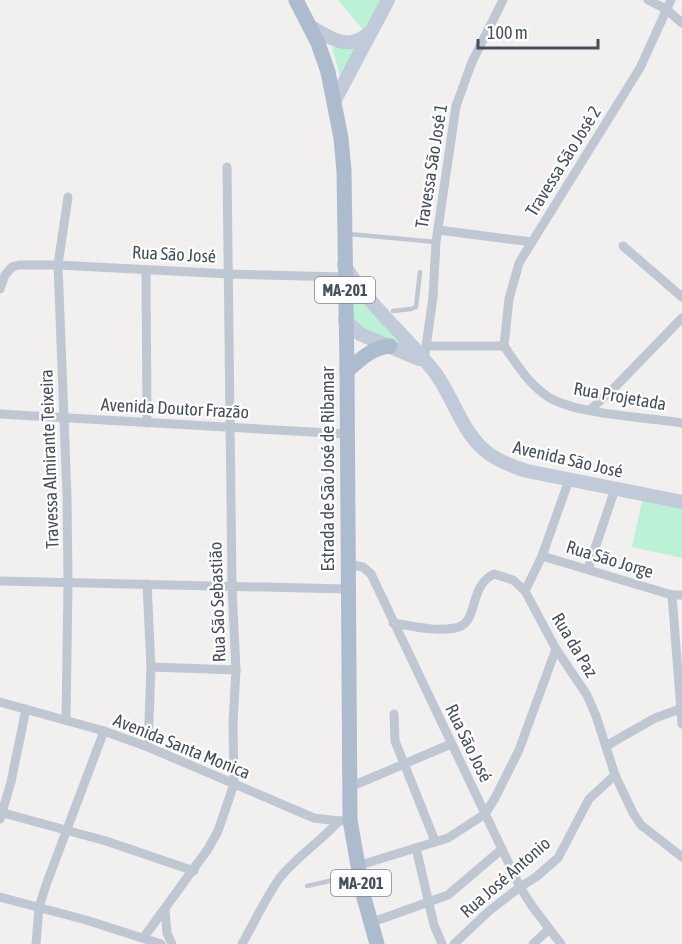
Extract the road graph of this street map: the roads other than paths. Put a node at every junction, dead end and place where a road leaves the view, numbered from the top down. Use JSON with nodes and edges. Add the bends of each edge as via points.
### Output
{"nodes":[{"id":1,"x":296,"y":0,"type":"edge"},
{"id":2,"x":388,"y":0,"type":"edge"},
{"id":3,"x":503,"y":0,"type":"edge"},
{"id":4,"x":648,"y":0,"type":"edge"},
{"id":5,"x":671,"y":0,"type":"edge"},
{"id":6,"x":666,"y":9,"type":"junction"},
{"id":7,"x":682,"y":23,"type":"edge"},
{"id":8,"x":310,"y":26,"type":"junction"},
{"id":9,"x":370,"y":31,"type":"junction"},
{"id":10,"x":335,"y":100,"type":"junction"},
{"id":11,"x":227,"y":167,"type":"dead end"},
{"id":12,"x":68,"y":197,"type":"dead end"},
{"id":13,"x":438,"y":230,"type":"junction"},
{"id":14,"x":344,"y":234,"type":"junction"},
{"id":15,"x":436,"y":242,"type":"junction"},
{"id":16,"x":532,"y":242,"type":"junction"},
{"id":17,"x":623,"y":246,"type":"dead end"},
{"id":18,"x":58,"y":264,"type":"junction"},
{"id":19,"x":146,"y":270,"type":"junction"},
{"id":20,"x":344,"y":271,"type":"junction"},
{"id":21,"x":420,"y":272,"type":"dead end"},
{"id":22,"x":230,"y":274,"type":"junction"},
{"id":23,"x":0,"y":289,"type":"edge"},
{"id":24,"x":419,"y":290,"type":"junction"},
{"id":25,"x":434,"y":291,"type":"junction"},
{"id":26,"x":345,"y":293,"type":"junction"},
{"id":27,"x":365,"y":294,"type":"junction"},
{"id":28,"x":682,"y":297,"type":"edge"},
{"id":29,"x":393,"y":310,"type":"dead end"},
{"id":30,"x":682,"y":318,"type":"edge"},
{"id":31,"x":345,"y":320,"type":"junction"},
{"id":32,"x":390,"y":346,"type":"junction"},
{"id":33,"x":426,"y":346,"type":"junction"},
{"id":34,"x":504,"y":346,"type":"junction"},
{"id":35,"x":424,"y":361,"type":"junction"},
{"id":36,"x":347,"y":372,"type":"junction"},
{"id":37,"x":590,"y":410,"type":"junction"},
{"id":38,"x":0,"y":414,"type":"edge"},
{"id":39,"x":65,"y":418,"type":"junction"},
{"id":40,"x":147,"y":423,"type":"junction"},
{"id":41,"x":682,"y":423,"type":"edge"},
{"id":42,"x":231,"y":428,"type":"junction"},
{"id":43,"x":348,"y":434,"type":"junction"},
{"id":44,"x":569,"y":480,"type":"junction"},
{"id":45,"x":615,"y":489,"type":"junction"},
{"id":46,"x":682,"y":502,"type":"edge"},
{"id":47,"x":542,"y":556,"type":"junction"},
{"id":48,"x":348,"y":564,"type":"junction"},
{"id":49,"x":588,"y":569,"type":"junction"},
{"id":50,"x":0,"y":581,"type":"edge"},
{"id":51,"x":68,"y":583,"type":"junction"},
{"id":52,"x":147,"y":584,"type":"junction"},
{"id":53,"x":232,"y":586,"type":"junction"},
{"id":54,"x":347,"y":589,"type":"junction"},
{"id":55,"x":525,"y":591,"type":"junction"},
{"id":56,"x":677,"y":595,"type":"edge"},
{"id":57,"x":393,"y":623,"type":"junction"},
{"id":58,"x":556,"y":649,"type":"junction"},
{"id":59,"x":151,"y":667,"type":"junction"},
{"id":60,"x":236,"y":670,"type":"junction"},
{"id":61,"x":0,"y":702,"type":"edge"},
{"id":62,"x":26,"y":709,"type":"junction"},
{"id":63,"x":680,"y":709,"type":"junction"},
{"id":64,"x":394,"y":714,"type":"dead end"},
{"id":65,"x":66,"y":720,"type":"junction"},
{"id":66,"x":682,"y":724,"type":"edge"},
{"id":67,"x":104,"y":731,"type":"junction"},
{"id":68,"x":451,"y":744,"type":"junction"},
{"id":69,"x":606,"y":746,"type":"junction"},
{"id":70,"x":148,"y":747,"type":"junction"},
{"id":71,"x":403,"y":764,"type":"junction"},
{"id":72,"x":615,"y":775,"type":"junction"},
{"id":73,"x":234,"y":784,"type":"junction"},
{"id":74,"x":350,"y":787,"type":"junction"},
{"id":75,"x":1,"y":814,"type":"edge"},
{"id":76,"x":484,"y":814,"type":"junction"},
{"id":77,"x":345,"y":821,"type":"junction"},
{"id":78,"x":67,"y":830,"type":"junction"},
{"id":79,"x":435,"y":841,"type":"junction"},
{"id":80,"x":416,"y":848,"type":"junction"},
{"id":81,"x":502,"y":849,"type":"junction"},
{"id":82,"x":682,"y":857,"type":"edge"},
{"id":83,"x":358,"y":870,"type":"junction"},
{"id":84,"x":194,"y":871,"type":"junction"},
{"id":85,"x":307,"y":886,"type":"dead end"},
{"id":86,"x":520,"y":886,"type":"junction"},
{"id":87,"x":0,"y":897,"type":"edge"},
{"id":88,"x":428,"y":902,"type":"junction"},
{"id":89,"x":39,"y":907,"type":"junction"},
{"id":90,"x":165,"y":909,"type":"junction"},
{"id":91,"x":370,"y":923,"type":"junction"},
{"id":92,"x":549,"y":929,"type":"junction"},
{"id":93,"x":144,"y":937,"type":"junction"},
{"id":94,"x":36,"y":944,"type":"edge"},
{"id":95,"x":161,"y":944,"type":"edge"},
{"id":96,"x":172,"y":944,"type":"edge"},
{"id":97,"x":242,"y":944,"type":"edge"},
{"id":98,"x":377,"y":944,"type":"edge"},
{"id":99,"x":442,"y":944,"type":"edge"},
{"id":100,"x":454,"y":944,"type":"edge"},
{"id":101,"x":533,"y":944,"type":"edge"},
{"id":102,"x":561,"y":944,"type":"edge"}],
"edges":[{"from":1,"to":8,"type":"main road","name":"Estrada de São José de Ribamar","number":"MA-201"},
{"from":2,"to":9,"type":"street"},
{"from":3,"to":13,"type":"street","name":"Travessa São José 1","via":[[472,62],[456,106]]},
{"from":4,"to":6,"type":"street"},
{"from":5,"to":6,"type":"street","name":"Travessa São José 2"},
{"from":6,"to":7,"type":"street"},
{"from":6,"to":16,"type":"street","name":"Travessa São José 2","via":[[634,77]]},
{"from":8,"to":9,"type":"street","via":[[346,43],[360,40]]},
{"from":8,"to":10,"type":"main road","name":"Estrada de São José de Ribamar","number":"MA-201"},
{"from":9,"to":10,"type":"street"},
{"from":10,"to":14,"type":"main road","name":"Estrada de São José de Ribamar","number":"MA-201","via":[[344,171]]},
{"from":11,"to":22,"type":"street","name":"Rua São Sebastião"},
{"from":12,"to":18,"type":"street","name":"Travessa Almirante Teixeira"},
{"from":13,"to":15,"type":"street","name":"Travessa São José 1"},
{"from":13,"to":16,"type":"street"},
{"from":14,"to":15,"type":"lane"},
{"from":14,"to":20,"type":"main road","name":"Estrada de São José de Ribamar","number":"MA-201"},
{"from":15,"to":25,"type":"street","name":"Travessa São José 1"},
{"from":16,"to":34,"type":"street","name":"Travessa São José 2","via":[[513,280]]},
{"from":17,"to":28,"type":"street"},
{"from":18,"to":19,"type":"street","name":"Rua São José"},
{"from":18,"to":23,"type":"street","name":"Rua São José","via":[[12,267]]},
{"from":18,"to":39,"type":"street","name":"Travessa Almirante Teixeira"},
{"from":19,"to":22,"type":"street","name":"Rua São José"},
{"from":19,"to":40,"type":"street"},
{"from":20,"to":22,"type":"street","name":"Rua São José"},
{"from":20,"to":26,"type":"main road","name":"Estrada de São José de Ribamar","number":"MA-201"},
{"from":20,"to":27,"type":"street","name":"Avenida São José"},
{"from":21,"to":24,"type":"lane"},
{"from":22,"to":42,"type":"street","name":"Rua São Sebastião"},
{"from":24,"to":25,"type":"lane"},
{"from":24,"to":29,"type":"lane","via":[[414,308]]},
{"from":25,"to":33,"type":"street","name":"Travessa São José 1"},
{"from":26,"to":27,"type":"main road","via":[[355,289]]},
{"from":26,"to":31,"type":"main road","name":"Estrada de São José de Ribamar","number":"MA-201"},
{"from":27,"to":35,"type":"street","name":"Avenida São José"},
{"from":30,"to":37,"type":"street"},
{"from":31,"to":32,"type":"street","name":"Avenida São José","via":[[360,334]]},
{"from":31,"to":36,"type":"main road","name":"Estrada de São José de Ribamar","number":"MA-201"},
{"from":32,"to":35,"type":"street","name":"Avenida São José"},
{"from":32,"to":36,"type":"main road","via":[[370,351]]},
{"from":33,"to":34,"type":"street"},
{"from":33,"to":35,"type":"street","name":"Travessa São José 1"},
{"from":34,"to":37,"type":"street","name":"Rua Projetada","via":[[518,368],[550,398]]},
{"from":35,"to":44,"type":"street","name":"Avenida São José","via":[[475,440],[489,454],[519,469]]},
{"from":36,"to":43,"type":"main road","name":"Estrada de São José de Ribamar","number":"MA-201"},
{"from":37,"to":41,"type":"street","name":"Rua Projetada"},
{"from":38,"to":39,"type":"street","name":"Avenida Doutor Frazão"},
{"from":39,"to":40,"type":"street","name":"Avenida Doutor Frazão"},
{"from":39,"to":51,"type":"street","name":"Travessa Almirante Teixeira"},
{"from":40,"to":42,"type":"street","name":"Avenida Doutor Frazão"},
{"from":42,"to":43,"type":"street","name":"Avenida Doutor Frazão"},
{"from":42,"to":53,"type":"street","name":"Rua São Sebastião"},
{"from":43,"to":48,"type":"main road","name":"Estrada de São José de Ribamar","number":"MA-201"},
{"from":44,"to":45,"type":"street","name":"Avenida São José"},
{"from":44,"to":47,"type":"street"},
{"from":45,"to":46,"type":"street","name":"Avenida São José"},
{"from":45,"to":49,"type":"street"},
{"from":47,"to":49,"type":"street","name":"Rua São Jorge"},
{"from":47,"to":55,"type":"street","name":"Rua São Jorge"},
{"from":48,"to":54,"type":"main road","name":"Estrada de São José de Ribamar","number":"MA-201"},
{"from":48,"to":57,"type":"street","name":"Rua São José","via":[[363,567],[371,574]]},
{"from":49,"to":56,"type":"street","name":"Rua São Jorge"},
{"from":50,"to":51,"type":"street"},
{"from":51,"to":52,"type":"street"},
{"from":51,"to":65,"type":"street","name":"Travessa Almirante Teixeira"},
{"from":52,"to":53,"type":"street"},
{"from":52,"to":59,"type":"street"},
{"from":53,"to":54,"type":"street"},
{"from":53,"to":60,"type":"street","name":"Rua São Sebastião"},
{"from":54,"to":74,"type":"main road","name":"Estrada de São José de Ribamar","number":"MA-201"},
{"from":55,"to":57,"type":"street","via":[[513,580],[494,574],[480,584],[470,618],[464,625],[436,629]]},
{"from":55,"to":58,"type":"street","name":"Rua da Paz"},
{"from":56,"to":63,"type":"street","name":"Rua São Jorge"},
{"from":57,"to":68,"type":"street","name":"Rua São José"},
{"from":58,"to":69,"type":"street","name":"Rua da Paz","via":[[586,695]]},
{"from":58,"to":76,"type":"street","via":[[519,750]]},
{"from":59,"to":60,"type":"street"},
{"from":59,"to":70,"type":"street"},
{"from":60,"to":73,"type":"street","name":"Rua São Sebastião"},
{"from":61,"to":62,"type":"street","name":"Avenida Santa Monica"},
{"from":62,"to":65,"type":"street","name":"Avenida Santa Monica"},
{"from":62,"to":75,"type":"street"},
{"from":63,"to":66,"type":"street","name":"Rua São Jorge"},
{"from":63,"to":69,"type":"street","via":[[655,718]]},
{"from":64,"to":71,"type":"street","via":[[395,741]]},
{"from":65,"to":67,"type":"street","name":"Avenida Santa Monica"},
{"from":67,"to":70,"type":"street","name":"Avenida Santa Monica"},
{"from":67,"to":78,"type":"street"},
{"from":68,"to":71,"type":"street"},
{"from":68,"to":76,"type":"street","name":"Rua São José"},
{"from":69,"to":72,"type":"street","name":"Rua da Paz"},
{"from":70,"to":73,"type":"street","name":"Avenida Santa Monica"},
{"from":71,"to":74,"type":"street"},
{"from":71,"to":79,"type":"street"},
{"from":72,"to":82,"type":"street","name":"Rua da Paz","via":[[641,825]]},
{"from":72,"to":86,"type":"street","name":"Rua José Antonio","via":[[589,799],[558,858]]},
{"from":73,"to":77,"type":"street","name":"Avenida Santa Monica","via":[[314,818]]},
{"from":73,"to":84,"type":"street","name":"Rua São Sebastião","via":[[218,831]]},
{"from":74,"to":77,"type":"main road","name":"Estrada de São José de Ribamar","number":"MA-201"},
{"from":75,"to":78,"type":"street"},
{"from":76,"to":79,"type":"street","via":[[448,838]]},
{"from":76,"to":81,"type":"street","name":"Rua São José"},
{"from":77,"to":83,"type":"main road","name":"Estrada de São José de Ribamar","number":"MA-201"},
{"from":77,"to":97,"type":"street","via":[[278,881]]},
{"from":78,"to":84,"type":"street"},
{"from":78,"to":89,"type":"street"},
{"from":79,"to":80,"type":"street"},
{"from":80,"to":83,"type":"street"},
{"from":80,"to":88,"type":"street"},
{"from":81,"to":86,"type":"street","name":"Rua São José"},
{"from":81,"to":88,"type":"street","via":[[448,895]]},
{"from":83,"to":85,"type":"lane"},
{"from":83,"to":91,"type":"main road","name":"Estrada de São José de Ribamar","number":"MA-201"},
{"from":84,"to":90,"type":"street","name":"Rua São Sebastião"},
{"from":86,"to":92,"type":"street","name":"Rua São José"},
{"from":86,"to":100,"type":"street","name":"Rua José Antonio"},
{"from":87,"to":89,"type":"street"},
{"from":88,"to":91,"type":"street"},
{"from":88,"to":99,"type":"street"},
{"from":89,"to":93,"type":"street"},
{"from":89,"to":94,"type":"street"},
{"from":90,"to":93,"type":"street","name":"Rua São Sebastião"},
{"from":90,"to":96,"type":"street"},
{"from":91,"to":98,"type":"main road","name":"Estrada de São José de Ribamar","number":"MA-201"},
{"from":92,"to":101,"type":"street"},
{"from":92,"to":102,"type":"street","name":"Rua São José"},
{"from":93,"to":95,"type":"street"}]}
